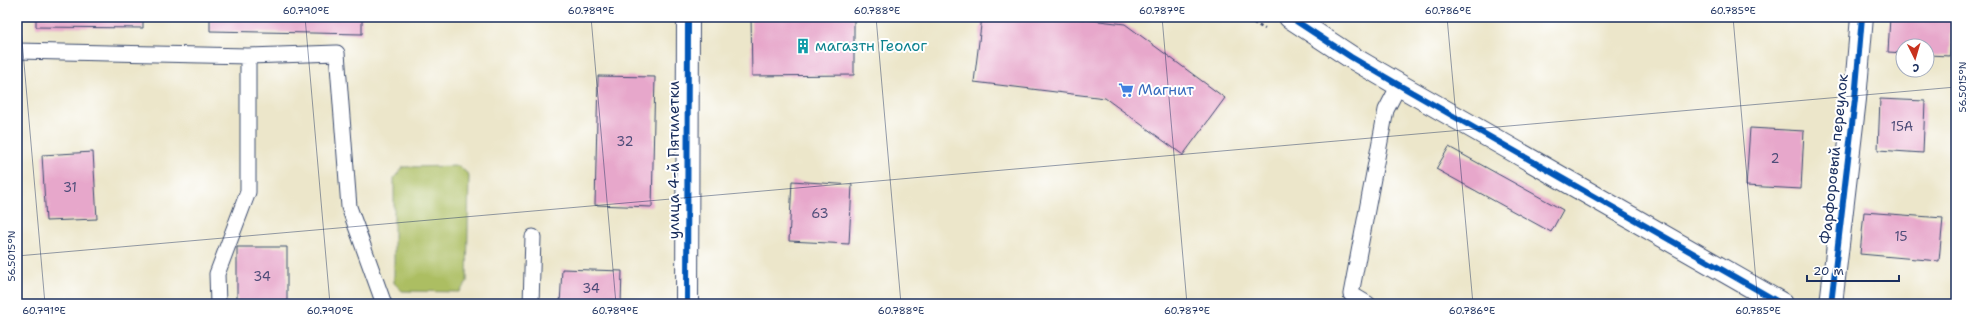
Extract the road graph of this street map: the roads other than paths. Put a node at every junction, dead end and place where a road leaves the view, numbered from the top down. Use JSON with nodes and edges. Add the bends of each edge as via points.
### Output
{"nodes":[{"id":1,"x":688,"y":17,"type":"edge"},
{"id":2,"x":1290,"y":17,"type":"edge"},
{"id":3,"x":1862,"y":17,"type":"edge"},
{"id":4,"x":17,"y":51,"type":"edge"},
{"id":5,"x":248,"y":56,"type":"junction"},
{"id":6,"x":1399,"y":85,"type":"junction"},
{"id":7,"x":533,"y":237,"type":"dead end"},
{"id":8,"x":218,"y":304,"type":"edge"},
{"id":9,"x":384,"y":304,"type":"edge"},
{"id":10,"x":531,"y":304,"type":"edge"},
{"id":11,"x":687,"y":304,"type":"edge"},
{"id":12,"x":1368,"y":304,"type":"edge"},
{"id":13,"x":1782,"y":304,"type":"edge"},
{"id":14,"x":1831,"y":304,"type":"edge"}],
"edges":[{"from":1,"to":11,"type":"street","name":"улица 4-й Пятилетки"},
{"from":2,"to":6,"type":"street"},
{"from":3,"to":14,"type":"street","name":"Фарфоровый переулок"},
{"from":4,"to":5,"type":"lane"},
{"from":5,"to":8,"type":"lane","via":[[248,192],[217,274]]},
{"from":5,"to":9,"type":"lane","via":[[337,53],[350,207]]},
{"from":6,"to":12,"type":"lane","via":[[1386,110],[1351,294]]},
{"from":6,"to":13,"type":"street"},
{"from":7,"to":10,"type":"lane"}]}
